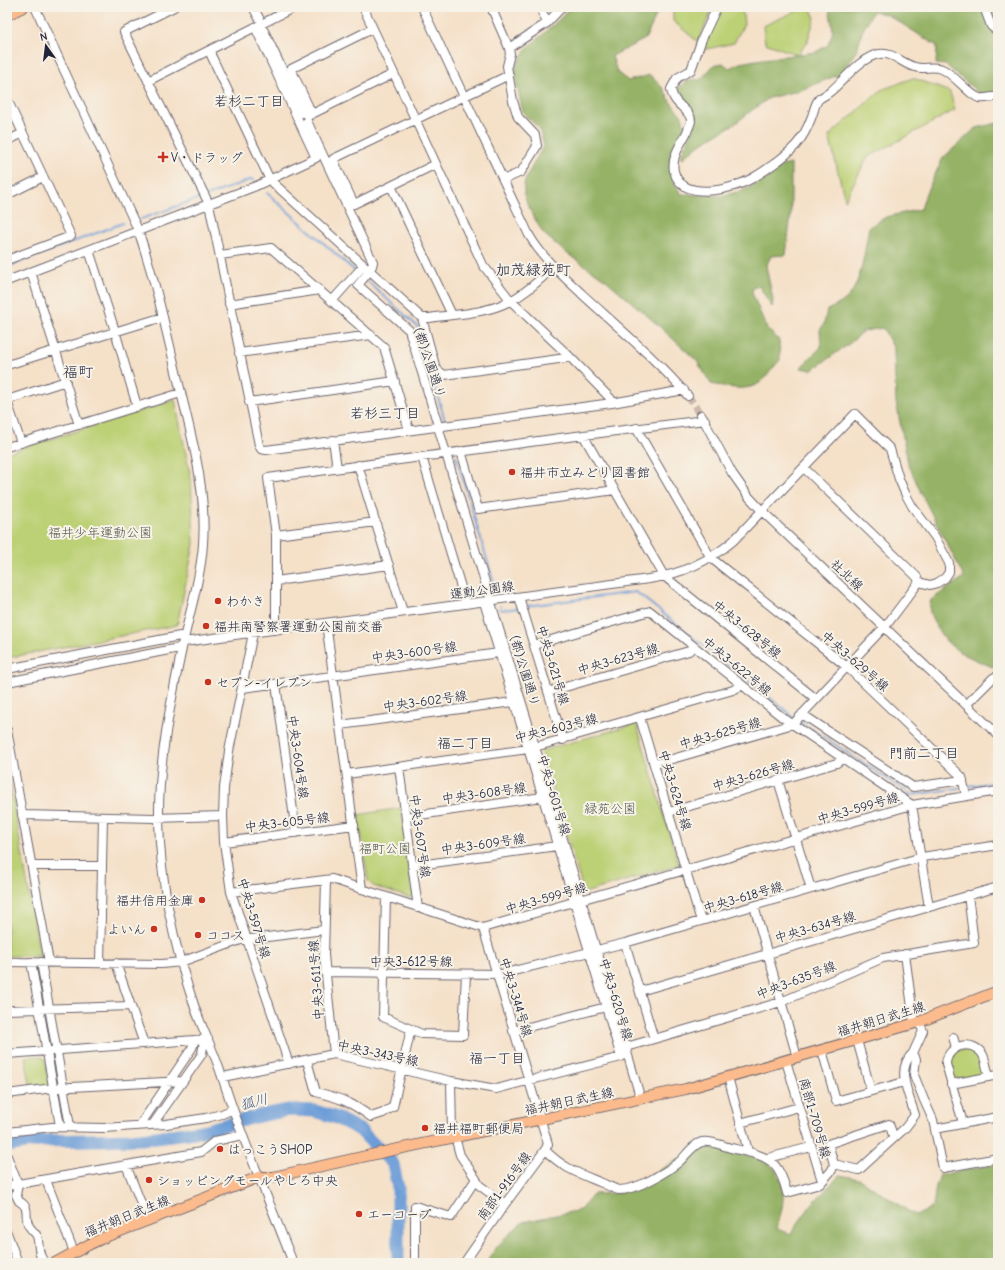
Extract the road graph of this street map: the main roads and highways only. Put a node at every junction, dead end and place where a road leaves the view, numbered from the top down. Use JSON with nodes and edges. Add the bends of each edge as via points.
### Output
{"nodes":[{"id":1,"x":23,"y":7,"type":"edge"},
{"id":2,"x":7,"y":15,"type":"edge"},
{"id":3,"x":998,"y":991,"type":"edge"},
{"id":4,"x":56,"y":1263,"type":"edge"}],
"edges":[{"from":1,"to":2,"type":"main road"},
{"from":3,"to":4,"type":"main road","name":"福井朝日武生線","via":[[916,1022],[686,1089],[259,1178],[105,1237]]}]}
